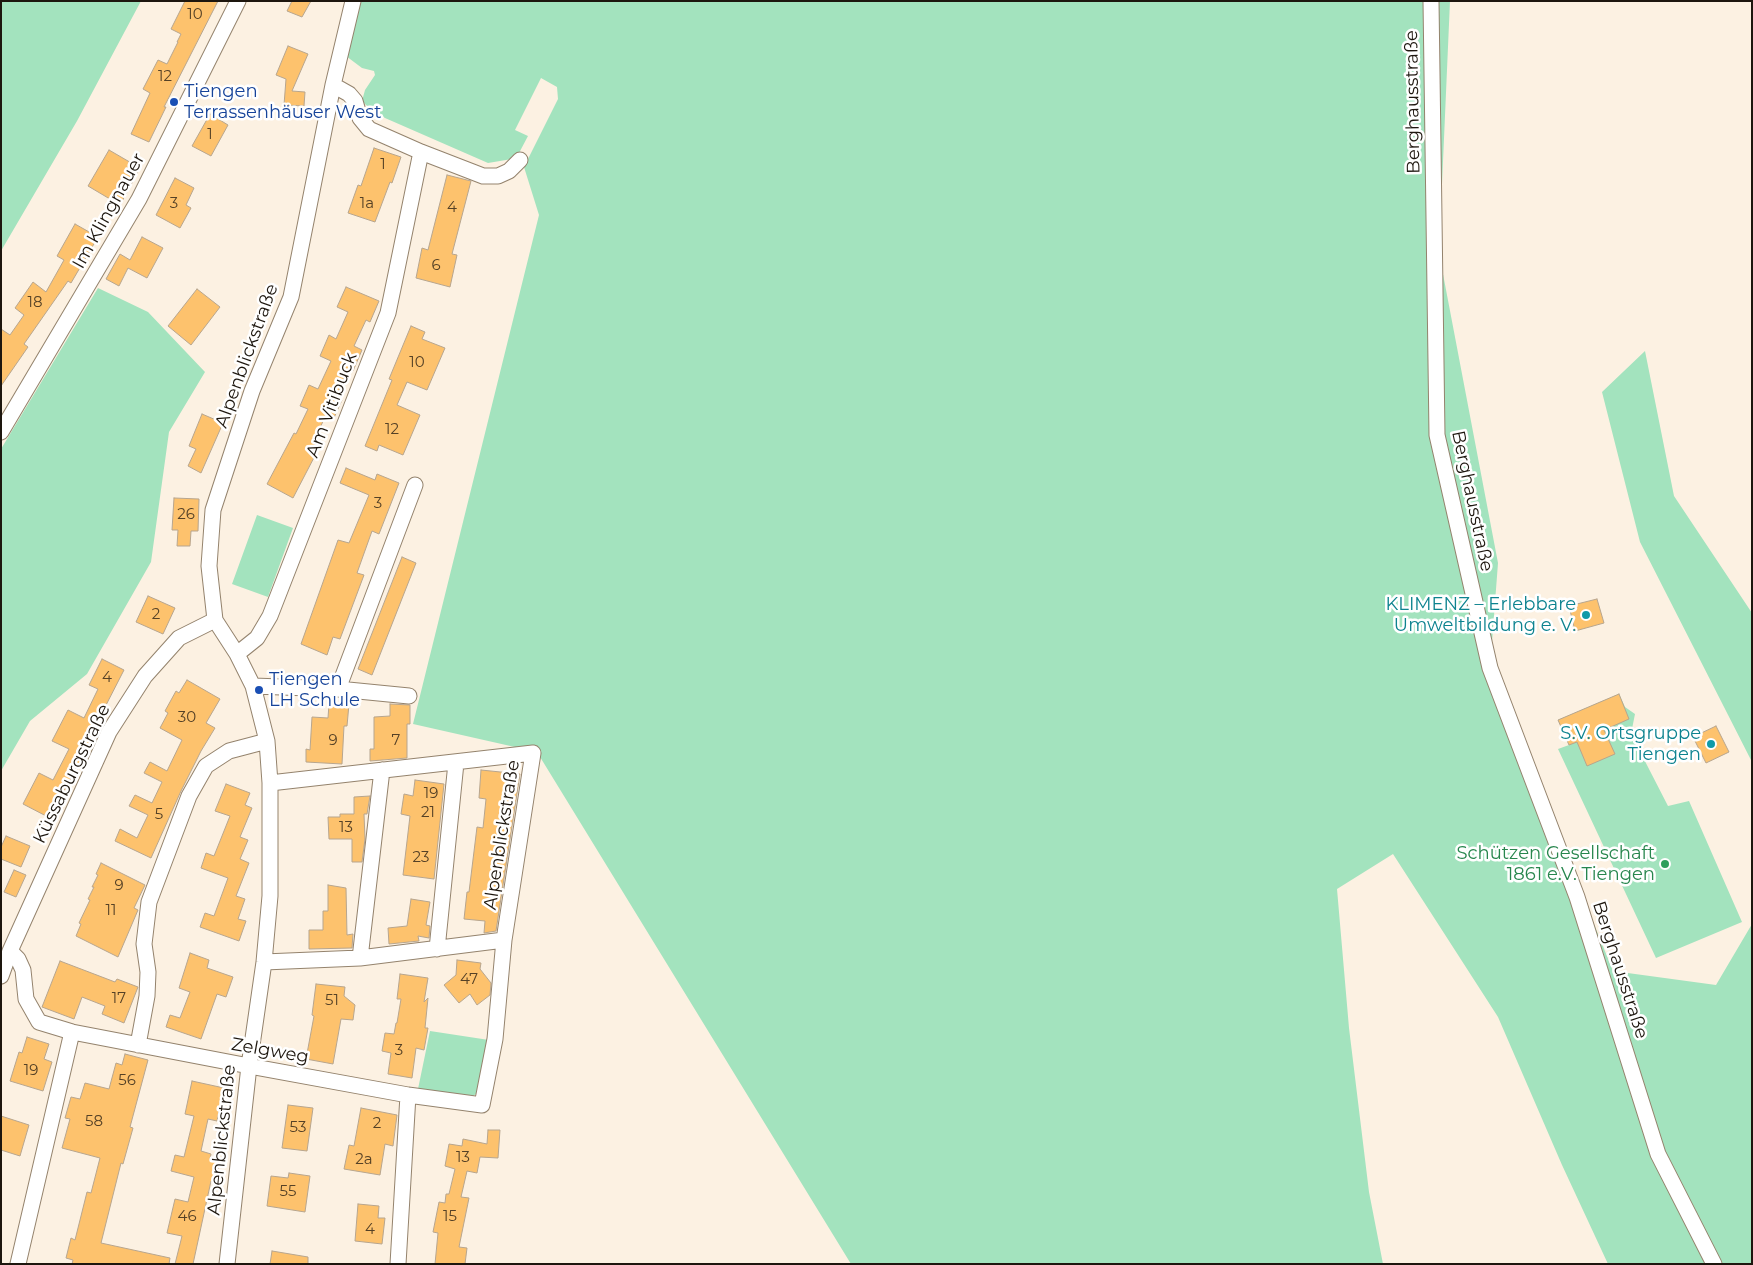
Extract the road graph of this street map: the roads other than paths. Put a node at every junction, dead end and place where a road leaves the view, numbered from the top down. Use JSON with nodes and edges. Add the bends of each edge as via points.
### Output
{"nodes":[{"id":1,"x":238,"y":1,"type":"edge"},
{"id":2,"x":353,"y":1,"type":"edge"},
{"id":3,"x":1431,"y":1,"type":"edge"},
{"id":4,"x":333,"y":85,"type":"junction"},
{"id":5,"x":421,"y":152,"type":"junction"},
{"id":6,"x":520,"y":160,"type":"dead end"},
{"id":7,"x":1,"y":432,"type":"edge"},
{"id":8,"x":415,"y":485,"type":"dead end"},
{"id":9,"x":216,"y":620,"type":"junction"},
{"id":10,"x":237,"y":654,"type":"junction"},
{"id":11,"x":253,"y":686,"type":"junction"},
{"id":12,"x":338,"y":689,"type":"junction"},
{"id":13,"x":409,"y":696,"type":"dead end"},
{"id":14,"x":267,"y":741,"type":"junction"},
{"id":15,"x":456,"y":763,"type":"junction"},
{"id":16,"x":382,"y":770,"type":"junction"},
{"id":17,"x":270,"y":783,"type":"junction"},
{"id":18,"x":504,"y":940,"type":"junction"},
{"id":19,"x":436,"y":949,"type":"junction"},
{"id":20,"x":10,"y":951,"type":"junction"},
{"id":21,"x":360,"y":958,"type":"junction"},
{"id":22,"x":264,"y":962,"type":"junction"},
{"id":23,"x":1,"y":976,"type":"edge"},
{"id":24,"x":72,"y":1032,"type":"junction"},
{"id":25,"x":138,"y":1045,"type":"junction"},
{"id":26,"x":249,"y":1066,"type":"junction"},
{"id":27,"x":408,"y":1095,"type":"junction"},
{"id":28,"x":18,"y":1264,"type":"edge"},
{"id":29,"x":227,"y":1264,"type":"edge"},
{"id":30,"x":398,"y":1264,"type":"edge"},
{"id":31,"x":1714,"y":1264,"type":"edge"}],
"edges":[{"from":1,"to":7,"type":"street","name":"Im Klingnauer","via":[[139,199]]},
{"from":2,"to":4,"type":"street","name":"Alpenblickstraße"},
{"from":3,"to":31,"type":"street","name":"Berghausstraße","via":[[1439,445],[1490,668],[1577,898],[1658,1154]]},
{"from":4,"to":5,"type":"street","via":[[355,101],[360,118],[369,129]]},
{"from":4,"to":9,"type":"street","name":"Alpenblickstraße","via":[[291,298],[252,391],[213,510],[209,566]]},
{"from":5,"to":6,"type":"street","via":[[482,176],[498,176]]},
{"from":5,"to":10,"type":"street","name":"Am Vitibuck","via":[[388,314],[270,616],[257,638]]},
{"from":8,"to":12,"type":"street"},
{"from":9,"to":10,"type":"street","name":"Alpenblickstraße"},
{"from":9,"to":20,"type":"street","name":"Küssaburgstraße","via":[[179,638],[145,676],[109,732]]},
{"from":10,"to":11,"type":"street","name":"Alpenblickstraße"},
{"from":11,"to":12,"type":"street"},
{"from":11,"to":14,"type":"street","name":"Alpenblickstraße"},
{"from":12,"to":13,"type":"street"},
{"from":14,"to":17,"type":"street","name":"Alpenblickstraße"},
{"from":14,"to":25,"type":"street","via":[[229,750],[206,766],[189,796],[149,902],[144,944],[147,996]]},
{"from":15,"to":16,"type":"street","name":"Alpenblickstraße"},
{"from":15,"to":18,"type":"street","name":"Alpenblickstraße","via":[[533,753]]},
{"from":15,"to":19,"type":"street"},
{"from":16,"to":17,"type":"street","name":"Alpenblickstraße"},
{"from":16,"to":21,"type":"street"},
{"from":17,"to":22,"type":"street","name":"Alpenblickstraße","via":[[270,896]]},
{"from":18,"to":19,"type":"street"},
{"from":18,"to":27,"type":"street","name":"Alpenblickstraße","via":[[495,1038],[482,1106]]},
{"from":19,"to":21,"type":"street"},
{"from":20,"to":23,"type":"street","name":"Küssaburgstraße"},
{"from":20,"to":24,"type":"street","name":"Zelgweg","via":[[23,970],[26,998],[38,1022]]},
{"from":21,"to":22,"type":"street"},
{"from":22,"to":26,"type":"street","name":"Alpenblickstraße"},
{"from":24,"to":25,"type":"street","name":"Zelgweg"},
{"from":24,"to":28,"type":"street"},
{"from":25,"to":26,"type":"street","name":"Zelgweg"},
{"from":26,"to":27,"type":"street","name":"Zelgweg"},
{"from":26,"to":29,"type":"street","name":"Alpenblickstraße"},
{"from":27,"to":30,"type":"street"}]}
